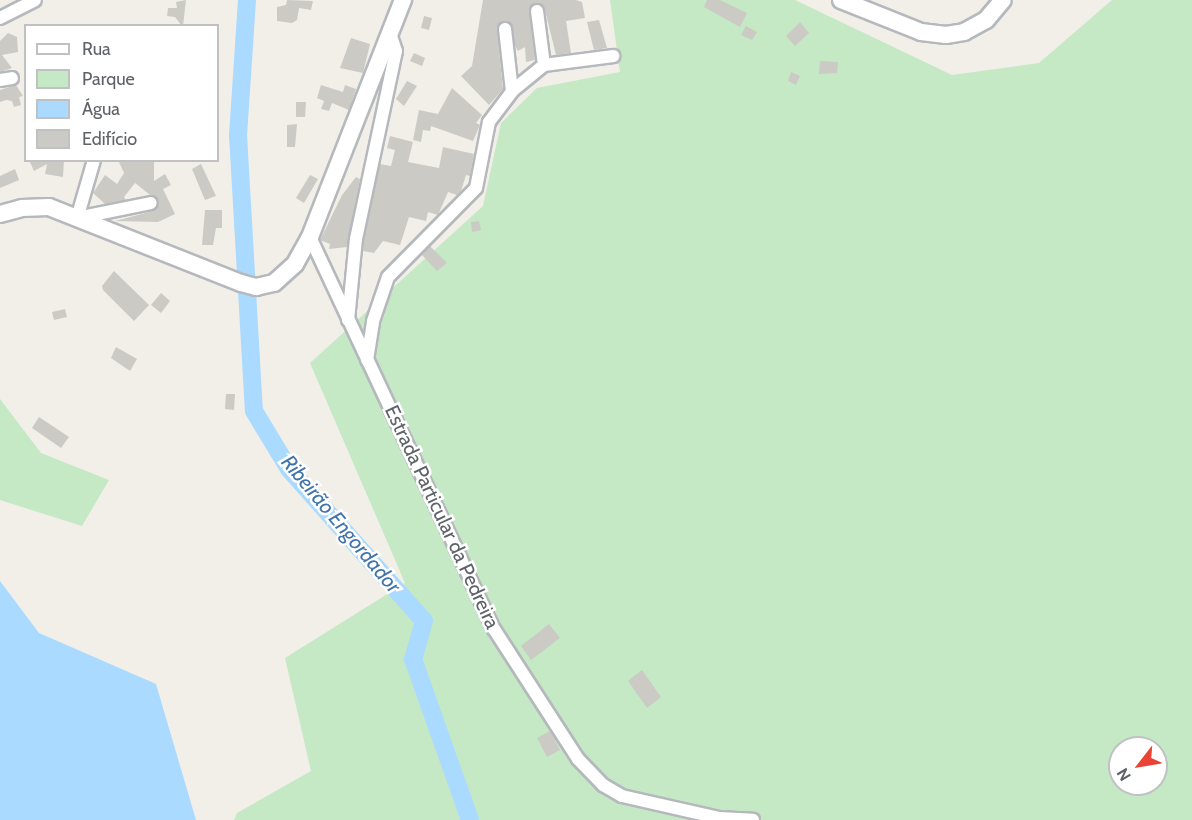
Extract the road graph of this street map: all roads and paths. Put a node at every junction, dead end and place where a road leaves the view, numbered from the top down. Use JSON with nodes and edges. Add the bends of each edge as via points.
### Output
{"nodes":[{"id":1,"x":35,"y":0,"type":"edge"},
{"id":2,"x":403,"y":0,"type":"edge"},
{"id":3,"x":841,"y":0,"type":"edge"},
{"id":4,"x":1003,"y":0,"type":"edge"},
{"id":5,"x":537,"y":11,"type":"dead end"},
{"id":6,"x":0,"y":18,"type":"edge"},
{"id":7,"x":505,"y":29,"type":"dead end"},
{"id":8,"x":390,"y":34,"type":"junction"},
{"id":9,"x":613,"y":56,"type":"dead end"},
{"id":10,"x":544,"y":65,"type":"junction"},
{"id":11,"x":512,"y":91,"type":"junction"},
{"id":12,"x":94,"y":162,"type":"edge"},
{"id":13,"x":151,"y":203,"type":"dead end"},
{"id":14,"x":0,"y":214,"type":"edge"},
{"id":15,"x":80,"y":216,"type":"junction"},
{"id":16,"x":310,"y":237,"type":"junction"},
{"id":17,"x":348,"y":321,"type":"junction"},
{"id":18,"x":368,"y":360,"type":"junction"},
{"id":19,"x":753,"y":820,"type":"edge"}],
"edges":[{"from":1,"to":6,"type":"street"},
{"from":2,"to":8,"type":"main road"},
{"from":3,"to":4,"type":"main road","via":[[921,32],[946,35],[964,32],[986,20]]},
{"from":5,"to":10,"type":"street"},
{"from":7,"to":11,"type":"street"},
{"from":8,"to":16,"type":"main road"},
{"from":8,"to":17,"type":"street","via":[[396,51],[356,239]]},
{"from":9,"to":10,"type":"street"},
{"from":10,"to":11,"type":"street"},
{"from":11,"to":18,"type":"street","via":[[489,122],[476,188],[388,277],[373,321]]},
{"from":12,"to":15,"type":"street"},
{"from":13,"to":15,"type":"street"},
{"from":14,"to":15,"type":"main road","via":[[38,207]]},
{"from":15,"to":16,"type":"main road","via":[[255,287],[278,280],[295,264]]},
{"from":16,"to":17,"type":"street","name":"Estrada Particular da Pedreira"},
{"from":17,"to":18,"type":"street","name":"Estrada Particular da Pedreira"},
{"from":18,"to":19,"type":"street","name":"Estrada Particular da Pedreira","via":[[494,629],[589,773],[622,796],[719,818]]}]}
